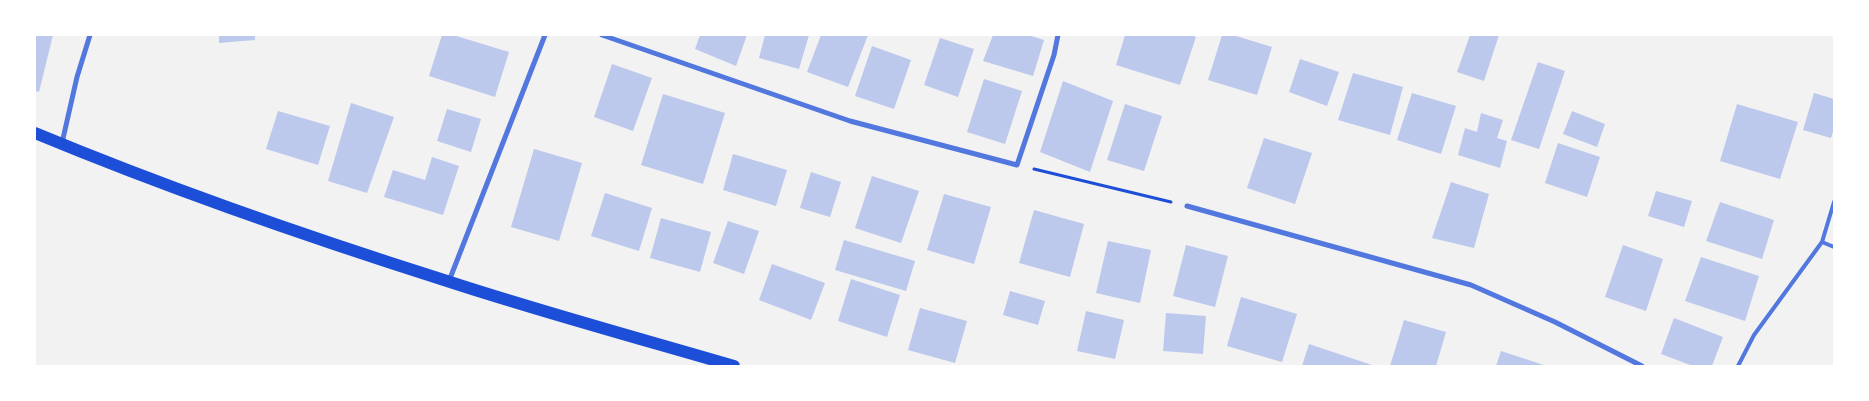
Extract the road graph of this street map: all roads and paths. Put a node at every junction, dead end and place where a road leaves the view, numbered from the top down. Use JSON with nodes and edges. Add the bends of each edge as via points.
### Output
{"nodes":[{"id":1,"x":90,"y":35,"type":"edge"},
{"id":2,"x":545,"y":35,"type":"edge"},
{"id":3,"x":602,"y":35,"type":"edge"},
{"id":4,"x":1058,"y":35,"type":"edge"},
{"id":5,"x":35,"y":133,"type":"edge"},
{"id":6,"x":62,"y":144,"type":"junction"},
{"id":7,"x":1017,"y":165,"type":"junction"},
{"id":8,"x":1834,"y":202,"type":"edge"},
{"id":9,"x":1186,"y":206,"type":"joint"},
{"id":10,"x":1822,"y":242,"type":"junction"},
{"id":11,"x":1834,"y":247,"type":"edge"},
{"id":12,"x":448,"y":282,"type":"junction"},
{"id":13,"x":734,"y":366,"type":"edge"},
{"id":14,"x":1642,"y":366,"type":"edge"},
{"id":15,"x":1738,"y":366,"type":"edge"}],
"edges":[{"from":1,"to":6,"type":"street"},
{"from":2,"to":12,"type":"street"},
{"from":3,"to":7,"type":"street","via":[[850,121]]},
{"from":4,"to":7,"type":"street"},
{"from":5,"to":6,"type":"main road"},
{"from":6,"to":12,"type":"main road","via":[[238,211]]},
{"from":7,"to":9,"type":"path"},
{"from":8,"to":10,"type":"lane"},
{"from":9,"to":14,"type":"street","via":[[1471,285],[1555,322]]},
{"from":10,"to":11,"type":"lane"},
{"from":10,"to":15,"type":"lane","via":[[1754,335]]},
{"from":12,"to":13,"type":"main road"}]}
